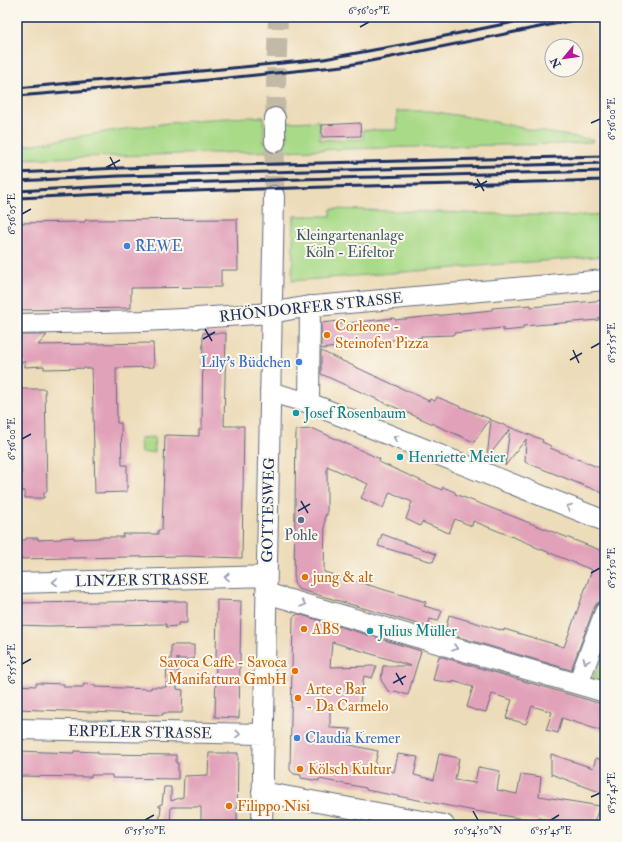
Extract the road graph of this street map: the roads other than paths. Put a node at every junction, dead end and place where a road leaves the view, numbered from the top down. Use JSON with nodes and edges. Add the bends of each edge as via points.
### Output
{"nodes":[{"id":1,"x":275,"y":118,"type":"tunnel mouth"},
{"id":2,"x":275,"y":142,"type":"tunnel mouth"},
{"id":3,"x":274,"y":196,"type":"tunnel mouth"},
{"id":4,"x":605,"y":280,"type":"edge"},
{"id":5,"x":310,"y":306,"type":"junction"},
{"id":6,"x":271,"y":313,"type":"junction"},
{"id":7,"x":17,"y":324,"type":"edge"},
{"id":8,"x":270,"y":392,"type":"junction"},
{"id":9,"x":309,"y":403,"type":"junction"},
{"id":10,"x":605,"y":521,"type":"edge"},
{"id":11,"x":17,"y":583,"type":"edge"},
{"id":12,"x":266,"y":584,"type":"junction"},
{"id":13,"x":605,"y":612,"type":"edge"},
{"id":14,"x":578,"y":684,"type":"junction"},
{"id":15,"x":605,"y":692,"type":"edge"},
{"id":16,"x":17,"y":729,"type":"edge"},
{"id":17,"x":263,"y":734,"type":"junction"},
{"id":18,"x":262,"y":792,"type":"junction"},
{"id":19,"x":262,"y":825,"type":"edge"},
{"id":20,"x":444,"y":825,"type":"edge"}],
"edges":[{"from":1,"to":2,"type":"street"},
{"from":3,"to":6,"type":"street","name":"GOTTESWEG"},
{"from":4,"to":5,"type":"street","name":"RHÖNDORFER STRASSE"},
{"from":5,"to":6,"type":"street","name":"RHÖNDORFER STRASSE"},
{"from":5,"to":9,"type":"street"},
{"from":6,"to":7,"type":"street","name":"RHÖNDORFER STRASSE","via":[[142,321]]},
{"from":6,"to":8,"type":"street","name":"GOTTESWEG"},
{"from":8,"to":9,"type":"street"},
{"from":8,"to":12,"type":"street","name":"GOTTESWEG"},
{"from":10,"to":9,"type":"street","one_way":true},
{"from":12,"to":11,"type":"street","name":"LINZER STRASSE","one_way":true},
{"from":12,"to":14,"type":"street","name":"LINZER STRASSE","one_way":true},
{"from":12,"to":17,"type":"street","name":"GOTTESWEG"},
{"from":13,"to":14,"type":"street","one_way":true},
{"from":14,"to":15,"type":"street","name":"LINZER STRASSE"},
{"from":16,"to":17,"type":"street","name":"ERPELER STRASSE","one_way":true},
{"from":17,"to":18,"type":"street","name":"GOTTESWEG"},
{"from":18,"to":19,"type":"street","name":"GOTTESWEG"},
{"from":18,"to":20,"type":"street"}]}
